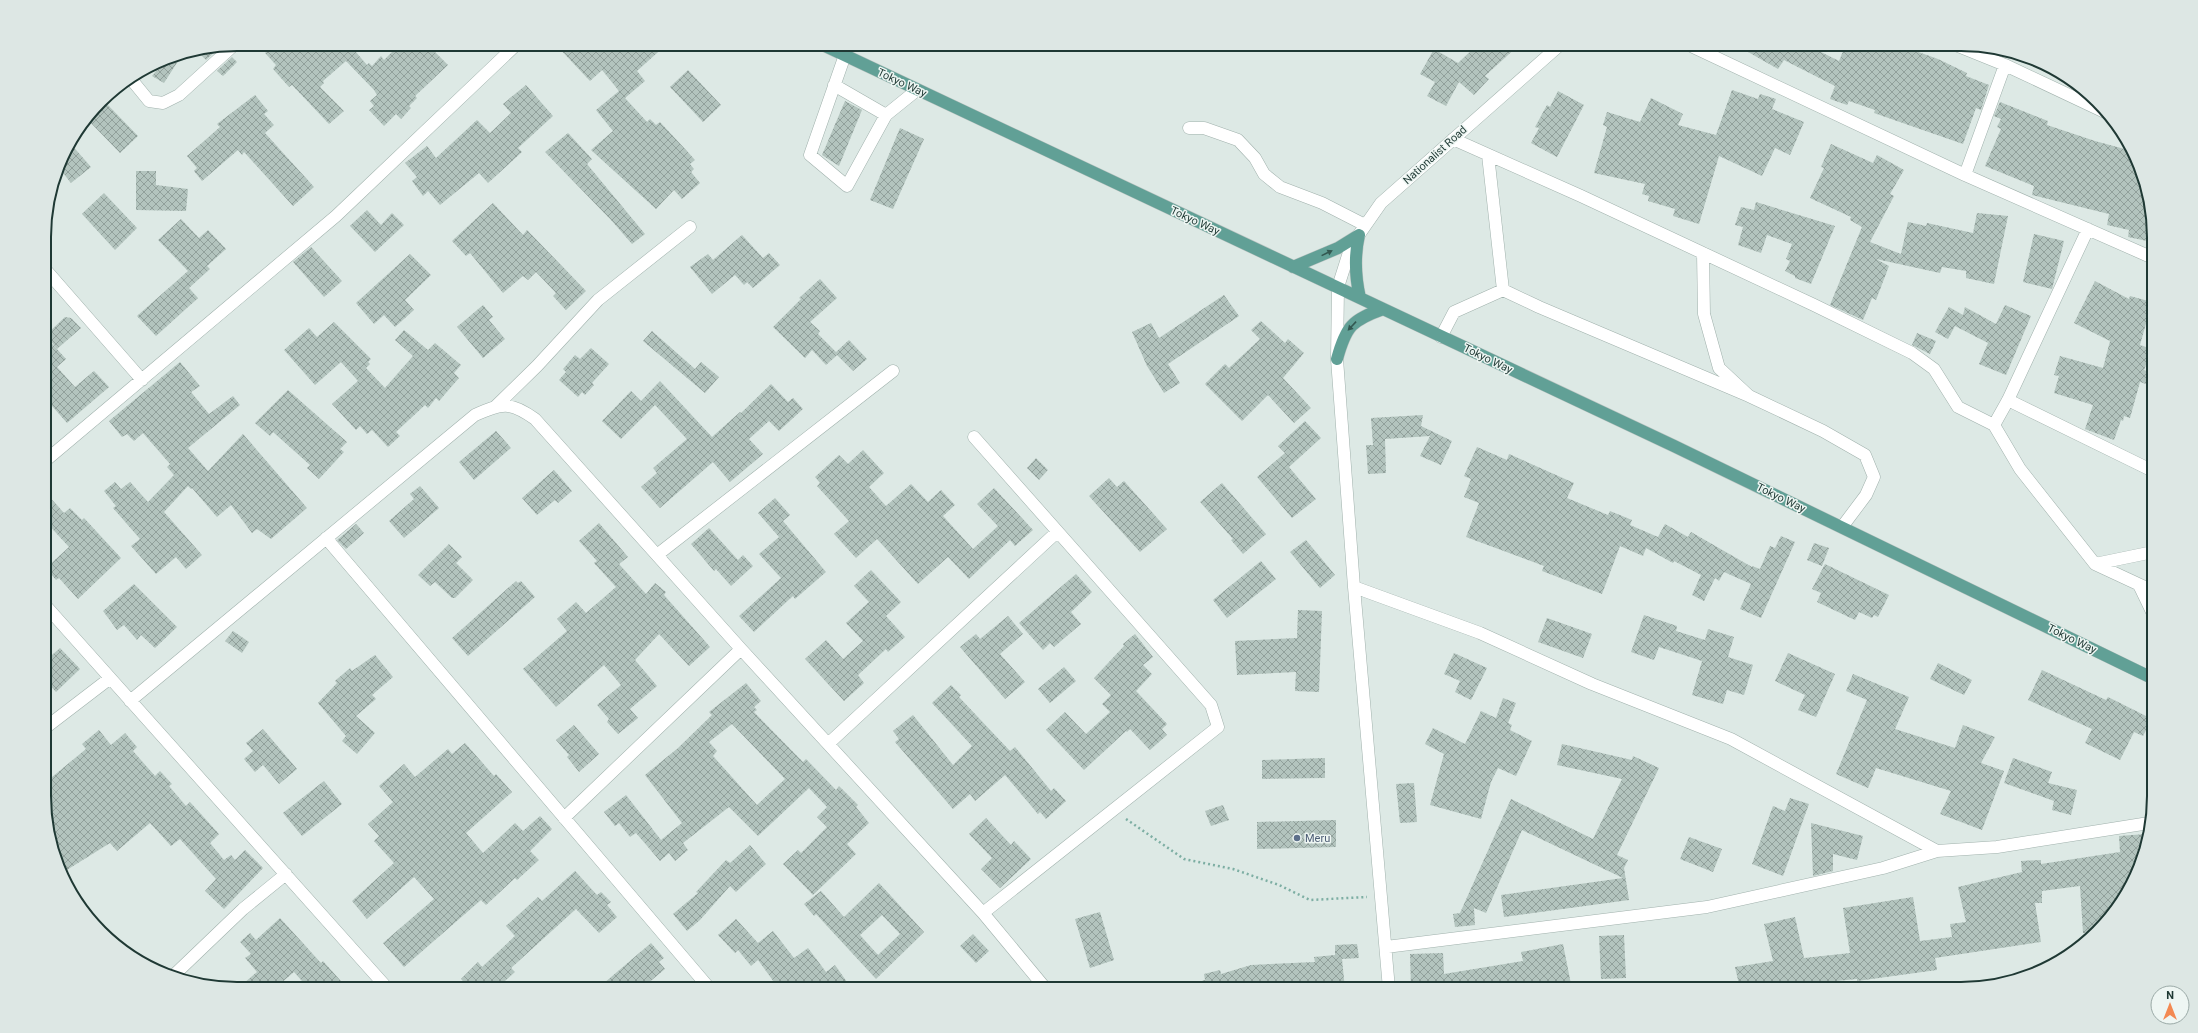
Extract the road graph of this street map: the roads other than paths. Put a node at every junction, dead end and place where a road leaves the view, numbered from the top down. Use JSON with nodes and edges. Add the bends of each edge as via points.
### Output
{"nodes":[{"id":1,"x":227,"y":51,"type":"edge"},
{"id":2,"x":510,"y":51,"type":"edge"},
{"id":3,"x":836,"y":51,"type":"edge"},
{"id":4,"x":1552,"y":51,"type":"edge"},
{"id":5,"x":1702,"y":51,"type":"edge"},
{"id":6,"x":1970,"y":51,"type":"edge"},
{"id":7,"x":845,"y":55,"type":"junction"},
{"id":8,"x":2005,"y":65,"type":"junction"},
{"id":9,"x":134,"y":82,"type":"edge"},
{"id":10,"x":834,"y":85,"type":"junction"},
{"id":11,"x":917,"y":90,"type":"junction"},
{"id":12,"x":2092,"y":106,"type":"edge"},
{"id":13,"x":886,"y":115,"type":"junction"},
{"id":14,"x":1189,"y":128,"type":"dead end"},
{"id":15,"x":1453,"y":139,"type":"junction"},
{"id":16,"x":1488,"y":155,"type":"junction"},
{"id":17,"x":1965,"y":175,"type":"junction"},
{"id":18,"x":690,"y":227,"type":"dead end"},
{"id":19,"x":2088,"y":229,"type":"junction"},
{"id":20,"x":1362,"y":230,"type":"junction"},
{"id":21,"x":1703,"y":253,"type":"junction"},
{"id":22,"x":2147,"y":256,"type":"edge"},
{"id":23,"x":1293,"y":267,"type":"junction"},
{"id":24,"x":51,"y":277,"type":"edge"},
{"id":25,"x":1338,"y":287,"type":"junction"},
{"id":26,"x":1503,"y":290,"type":"junction"},
{"id":27,"x":1360,"y":298,"type":"junction"},
{"id":28,"x":1383,"y":309,"type":"junction"},
{"id":29,"x":1441,"y":337,"type":"junction"},
{"id":30,"x":1337,"y":358,"type":"junction"},
{"id":31,"x":893,"y":371,"type":"dead end"},
{"id":32,"x":142,"y":380,"type":"junction"},
{"id":33,"x":1749,"y":396,"type":"junction"},
{"id":34,"x":2008,"y":400,"type":"junction"},
{"id":35,"x":496,"y":406,"type":"junction"},
{"id":36,"x":1994,"y":425,"type":"junction"},
{"id":37,"x":974,"y":438,"type":"dead end"},
{"id":38,"x":51,"y":456,"type":"edge"},
{"id":39,"x":2147,"y":468,"type":"edge"},
{"id":40,"x":1842,"y":527,"type":"junction"},
{"id":41,"x":1057,"y":532,"type":"junction"},
{"id":42,"x":326,"y":538,"type":"junction"},
{"id":43,"x":2147,"y":553,"type":"edge"},
{"id":44,"x":657,"y":555,"type":"junction"},
{"id":45,"x":2095,"y":564,"type":"junction"},
{"id":46,"x":2139,"y":585,"type":"junction"},
{"id":47,"x":1354,"y":587,"type":"junction"},
{"id":48,"x":2147,"y":588,"type":"edge"},
{"id":49,"x":2147,"y":600,"type":"edge"},
{"id":50,"x":51,"y":612,"type":"edge"},
{"id":51,"x":740,"y":649,"type":"junction"},
{"id":52,"x":2147,"y":676,"type":"edge"},
{"id":53,"x":109,"y":679,"type":"junction"},
{"id":54,"x":130,"y":701,"type":"junction"},
{"id":55,"x":51,"y":724,"type":"edge"},
{"id":56,"x":828,"y":744,"type":"junction"},
{"id":57,"x":564,"y":818,"type":"junction"},
{"id":58,"x":2144,"y":824,"type":"edge"},
{"id":59,"x":1937,"y":851,"type":"junction"},
{"id":60,"x":286,"y":874,"type":"junction"},
{"id":61,"x":982,"y":913,"type":"junction"},
{"id":62,"x":1386,"y":947,"type":"junction"},
{"id":63,"x":177,"y":972,"type":"edge"},
{"id":64,"x":382,"y":982,"type":"edge"},
{"id":65,"x":704,"y":982,"type":"edge"},
{"id":66,"x":1040,"y":982,"type":"edge"},
{"id":67,"x":1388,"y":982,"type":"edge"}],
"edges":[{"from":1,"to":9,"type":"street","via":[[179,95],[163,103],[149,101]]},
{"from":2,"to":32,"type":"street","via":[[336,216]]},
{"from":3,"to":7,"type":"main road","name":"Tokyo Way"},
{"from":4,"to":15,"type":"street","name":"Nationalist Road"},
{"from":5,"to":17,"type":"street"},
{"from":6,"to":8,"type":"street"},
{"from":7,"to":10,"type":"street"},
{"from":7,"to":11,"type":"main road","name":"Tokyo Way"},
{"from":8,"to":12,"type":"street"},
{"from":8,"to":17,"type":"street"},
{"from":10,"to":13,"type":"street"},
{"from":10,"to":13,"type":"street","via":[[810,155],[847,186]]},
{"from":11,"to":13,"type":"street"},
{"from":11,"to":23,"type":"main road","name":"Tokyo Way"},
{"from":14,"to":20,"type":"street","via":[[1204,128],[1238,140],[1255,158],[1264,174],[1280,187],[1322,204]]},
{"from":15,"to":16,"type":"street"},
{"from":15,"to":20,"type":"street","name":"Nationalist Road","via":[[1381,203]]},
{"from":16,"to":21,"type":"street"},
{"from":16,"to":26,"type":"street"},
{"from":17,"to":19,"type":"street"},
{"from":18,"to":35,"type":"street","via":[[598,300],[538,366]]},
{"from":19,"to":22,"type":"street"},
{"from":19,"to":34,"type":"street"},
{"from":23,"to":20,"type":"main road","one_way":true,"via":[[1338,248]]},
{"from":20,"to":25,"type":"street","name":"Nationalist Road","via":[[1351,246]]},
{"from":20,"to":27,"type":"main road","via":[[1354,255],[1355,277]]},
{"from":21,"to":33,"type":"street","via":[[1704,314],[1719,368]]},
{"from":21,"to":36,"type":"street","via":[[1880,336],[1912,354],[1934,369],[1958,407]]},
{"from":23,"to":25,"type":"main road","name":"Tokyo Way"},
{"from":24,"to":32,"type":"street"},
{"from":25,"to":27,"type":"main road","name":"Tokyo Way"},
{"from":25,"to":30,"type":"street","name":"Nationalist Road"},
{"from":26,"to":29,"type":"street","via":[[1454,312]]},
{"from":26,"to":33,"type":"street"},
{"from":27,"to":28,"type":"main road","name":"Tokyo Way"},
{"from":28,"to":29,"type":"main road","name":"Tokyo Way"},
{"from":28,"to":30,"type":"main road","one_way":true,"via":[[1360,317],[1343,335]]},
{"from":29,"to":40,"type":"main road","name":"Tokyo Way"},
{"from":30,"to":47,"type":"street","name":"Nationalist Road"},
{"from":31,"to":44,"type":"street"},
{"from":32,"to":38,"type":"street"},
{"from":33,"to":40,"type":"street","via":[[1823,431],[1866,455],[1874,477],[1866,495]]},
{"from":34,"to":36,"type":"street"},
{"from":34,"to":39,"type":"street"},
{"from":35,"to":42,"type":"street","via":[[475,415]]},
{"from":35,"to":44,"type":"street","via":[[519,407],[535,419]]},
{"from":36,"to":45,"type":"street","via":[[2020,469]]},
{"from":37,"to":41,"type":"street"},
{"from":40,"to":52,"type":"main road","name":"Tokyo Way"},
{"from":41,"to":56,"type":"street"},
{"from":41,"to":61,"type":"street","via":[[1211,705],[1218,727]]},
{"from":42,"to":54,"type":"street"},
{"from":42,"to":57,"type":"street"},
{"from":43,"to":45,"type":"street"},
{"from":44,"to":51,"type":"street"},
{"from":45,"to":46,"type":"street"},
{"from":46,"to":48,"type":"street"},
{"from":46,"to":49,"type":"street"},
{"from":47,"to":59,"type":"street","via":[[1480,633],[1592,684],[1731,739]]},
{"from":47,"to":62,"type":"street","name":"Nationalist Road"},
{"from":50,"to":53,"type":"street"},
{"from":51,"to":56,"type":"street"},
{"from":51,"to":57,"type":"street"},
{"from":53,"to":54,"type":"street"},
{"from":53,"to":55,"type":"street"},
{"from":54,"to":60,"type":"street"},
{"from":56,"to":61,"type":"street"},
{"from":57,"to":65,"type":"street"},
{"from":58,"to":59,"type":"street","via":[[1997,847]]},
{"from":59,"to":62,"type":"street","via":[[1883,868],[1707,907]]},
{"from":60,"to":63,"type":"street","via":[[243,909]]},
{"from":60,"to":64,"type":"street"},
{"from":61,"to":66,"type":"street"},
{"from":62,"to":67,"type":"street","name":"Nationalist Road"}]}
